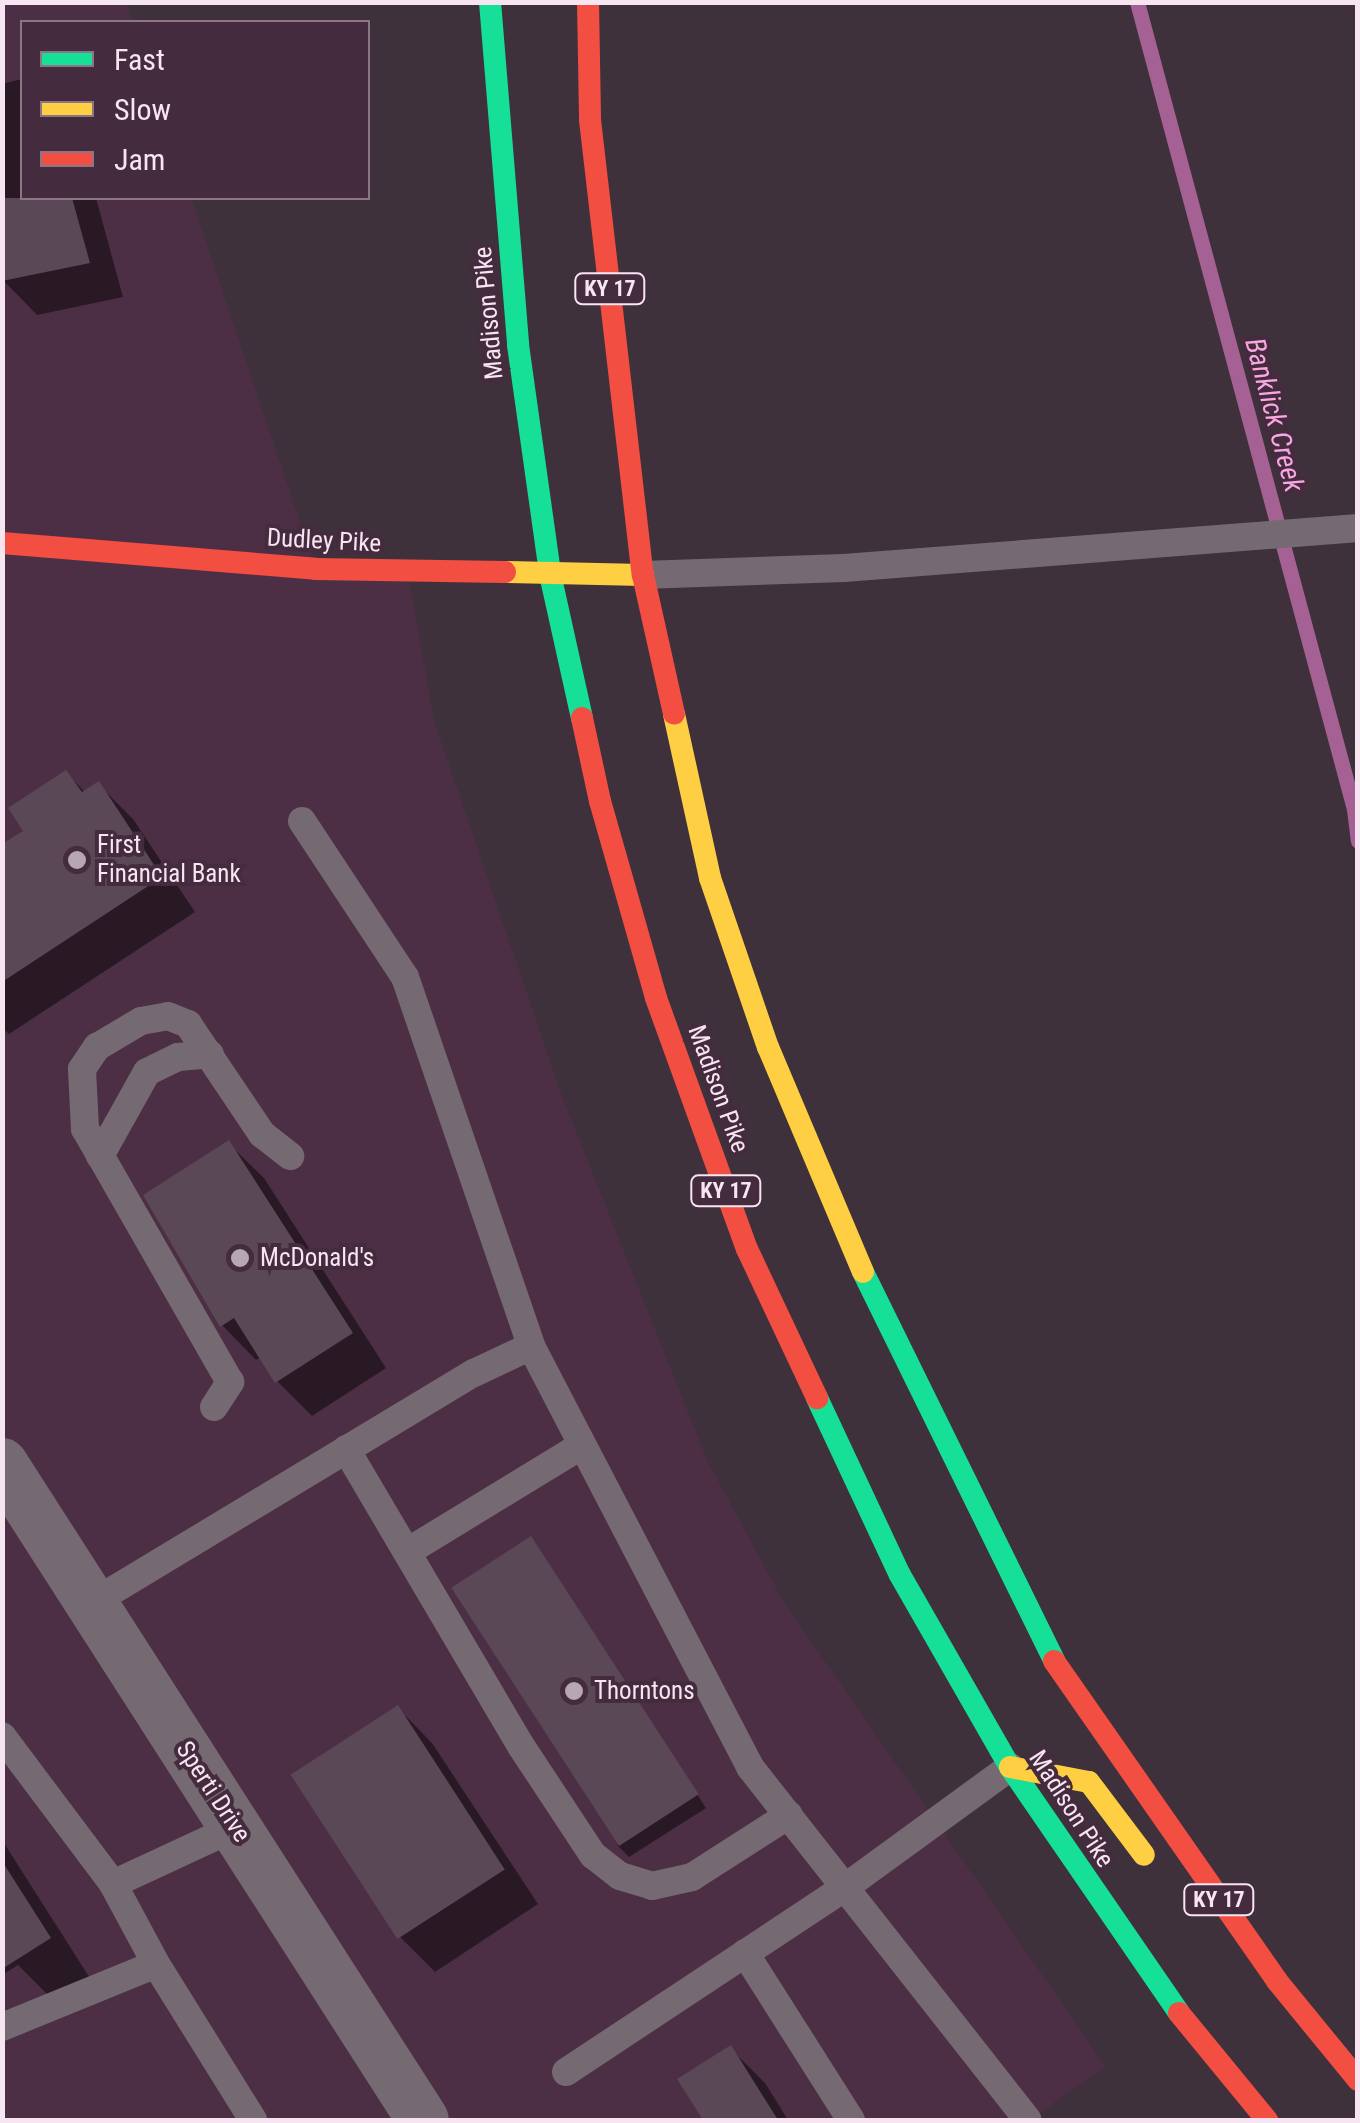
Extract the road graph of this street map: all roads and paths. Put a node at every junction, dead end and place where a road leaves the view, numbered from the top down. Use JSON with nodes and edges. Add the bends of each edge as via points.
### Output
{"nodes":[{"id":1,"x":490,"y":2,"type":"edge"},
{"id":2,"x":588,"y":2,"type":"edge"},
{"id":3,"x":1358,"y":528,"type":"edge"},
{"id":4,"x":2,"y":543,"type":"edge"},
{"id":5,"x":550,"y":574,"type":"junction"},
{"id":6,"x":643,"y":574,"type":"junction"},
{"id":7,"x":302,"y":821,"type":"dead end"},
{"id":8,"x":210,"y":1054,"type":"junction"},
{"id":9,"x":100,"y":1156,"type":"junction"},
{"id":10,"x":290,"y":1156,"type":"dead end"},
{"id":11,"x":530,"y":1346,"type":"junction"},
{"id":12,"x":214,"y":1407,"type":"dead end"},
{"id":13,"x":582,"y":1445,"type":"junction"},
{"id":14,"x":346,"y":1449,"type":"junction"},
{"id":15,"x":2,"y":1464,"type":"edge"},
{"id":16,"x":407,"y":1552,"type":"junction"},
{"id":17,"x":92,"y":1603,"type":"junction"},
{"id":18,"x":2,"y":1736,"type":"edge"},
{"id":19,"x":1010,"y":1767,"type":"junction"},
{"id":20,"x":789,"y":1816,"type":"junction"},
{"id":21,"x":236,"y":1827,"type":"junction"},
{"id":22,"x":1159,"y":1876,"type":"dead end"},
{"id":23,"x":113,"y":1884,"type":"junction"},
{"id":24,"x":847,"y":1886,"type":"junction"},
{"id":25,"x":745,"y":1953,"type":"junction"},
{"id":26,"x":156,"y":1964,"type":"junction"},
{"id":27,"x":1247,"y":1980,"type":"dead end"},
{"id":28,"x":2,"y":2027,"type":"edge"},
{"id":29,"x":566,"y":2072,"type":"dead end"},
{"id":30,"x":1358,"y":2080,"type":"edge"},
{"id":31,"x":1358,"y":2092,"type":"edge"},
{"id":32,"x":253,"y":2120,"type":"edge"},
{"id":33,"x":422,"y":2120,"type":"edge"},
{"id":34,"x":851,"y":2120,"type":"edge"},
{"id":35,"x":1028,"y":2120,"type":"edge"},
{"id":36,"x":1267,"y":2120,"type":"edge"}],
"edges":[{"from":1,"to":5,"type":"main road","name":"Madison Pike","number":"KY 17","via":[[518,345]]},
{"from":2,"to":6,"type":"main road","number":"KY 17","via":[[590,120]]},
{"from":3,"to":6,"type":"lane","via":[[844,568]]},
{"from":4,"to":5,"type":"main road","name":"Dudley Pike","via":[[316,569]]},
{"from":5,"to":6,"type":"main road","name":"Dudley Pike"},
{"from":5,"to":19,"type":"main road","name":"Madison Pike","number":"KY 17","via":[[600,800],[651,980],[747,1249],[900,1575]]},
{"from":6,"to":30,"type":"main road","number":"KY 17","via":[[710,878],[768,1047],[851,1246],[1048,1654],[1277,1981]]},
{"from":7,"to":11,"type":"lane","via":[[405,977]]},
{"from":8,"to":9,"type":"lane","via":[[178,1057],[147,1072]]},
{"from":8,"to":9,"type":"lane","via":[[188,1024],[168,1016],[140,1021],[97,1047],[82,1069],[80,1103]]},
{"from":8,"to":10,"type":"lane","via":[[262,1134]]},
{"from":9,"to":12,"type":"lane","via":[[230,1382]]},
{"from":11,"to":13,"type":"lane"},
{"from":11,"to":14,"type":"lane"},
{"from":13,"to":16,"type":"lane"},
{"from":13,"to":20,"type":"lane","via":[[750,1767]]},
{"from":14,"to":16,"type":"lane"},
{"from":14,"to":17,"type":"lane"},
{"from":15,"to":17,"type":"street","name":"Sperti Drive"},
{"from":16,"to":20,"type":"lane","via":[[593,1855],[620,1876],[652,1886],[692,1877]]},
{"from":17,"to":21,"type":"street","name":"Sperti Drive"},
{"from":18,"to":23,"type":"lane"},
{"from":19,"to":22,"type":"main road","via":[[1089,1782]]},
{"from":19,"to":24,"type":"lane"},
{"from":19,"to":36,"type":"main road","name":"Madison Pike","number":"KY 17","via":[[1160,1990]]},
{"from":20,"to":24,"type":"lane"},
{"from":21,"to":23,"type":"lane"},
{"from":21,"to":33,"type":"street","name":"Sperti Drive"},
{"from":23,"to":26,"type":"lane"},
{"from":24,"to":25,"type":"lane"},
{"from":24,"to":35,"type":"lane"},
{"from":25,"to":29,"type":"lane"},
{"from":25,"to":34,"type":"lane"},
{"from":26,"to":28,"type":"lane"},
{"from":26,"to":32,"type":"lane"},
{"from":27,"to":31,"type":"main road"}]}
